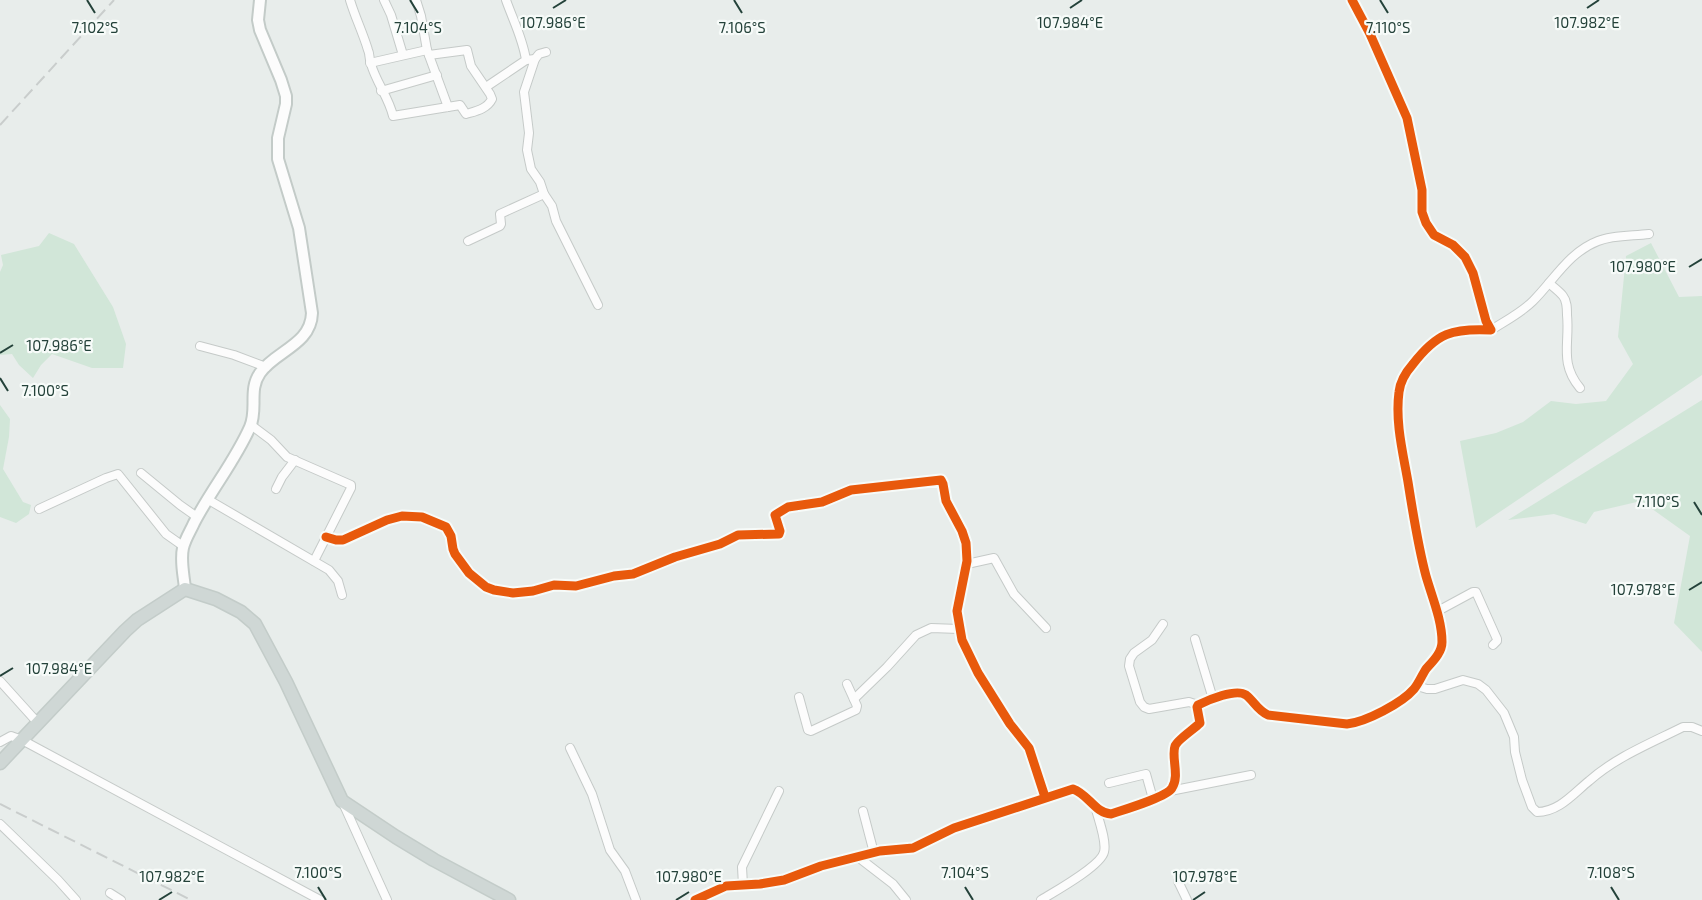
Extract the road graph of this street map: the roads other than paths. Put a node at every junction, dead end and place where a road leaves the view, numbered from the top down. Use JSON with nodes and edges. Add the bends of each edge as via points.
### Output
{"nodes":[{"id":1,"x":260,"y":0,"type":"edge"},
{"id":2,"x":350,"y":0,"type":"edge"},
{"id":3,"x":384,"y":0,"type":"edge"},
{"id":4,"x":416,"y":0,"type":"edge"},
{"id":5,"x":506,"y":0,"type":"edge"},
{"id":6,"x":1352,"y":0,"type":"edge"},
{"id":7,"x":428,"y":52,"type":"junction"},
{"id":8,"x":546,"y":52,"type":"dead end"},
{"id":9,"x":403,"y":55,"type":"junction"},
{"id":10,"x":531,"y":60,"type":"junction"},
{"id":11,"x":370,"y":63,"type":"junction"},
{"id":12,"x":437,"y":75,"type":"junction"},
{"id":13,"x":486,"y":87,"type":"junction"},
{"id":14,"x":381,"y":91,"type":"junction"},
{"id":15,"x":448,"y":107,"type":"junction"},
{"id":16,"x":544,"y":194,"type":"junction"},
{"id":17,"x":1649,"y":234,"type":"dead end"},
{"id":18,"x":468,"y":242,"type":"dead end"},
{"id":19,"x":1549,"y":283,"type":"junction"},
{"id":20,"x":598,"y":305,"type":"dead end"},
{"id":21,"x":1491,"y":330,"type":"junction"},
{"id":22,"x":200,"y":346,"type":"dead end"},
{"id":23,"x":266,"y":367,"type":"junction"},
{"id":24,"x":1580,"y":388,"type":"dead end"},
{"id":25,"x":251,"y":425,"type":"junction"},
{"id":26,"x":295,"y":460,"type":"junction"},
{"id":27,"x":141,"y":473,"type":"dead end"},
{"id":28,"x":276,"y":489,"type":"dead end"},
{"id":29,"x":207,"y":499,"type":"junction"},
{"id":30,"x":39,"y":509,"type":"dead end"},
{"id":31,"x":197,"y":517,"type":"junction"},
{"id":32,"x":326,"y":537,"type":"junction"},
{"id":33,"x":183,"y":546,"type":"junction"},
{"id":34,"x":314,"y":561,"type":"junction"},
{"id":35,"x":967,"y":564,"type":"junction"},
{"id":36,"x":185,"y":589,"type":"junction"},
{"id":37,"x":342,"y":595,"type":"dead end"},
{"id":38,"x":1436,"y":612,"type":"junction"},
{"id":39,"x":1163,"y":624,"type":"dead end"},
{"id":40,"x":1046,"y":628,"type":"dead end"},
{"id":41,"x":959,"y":629,"type":"junction"},
{"id":42,"x":1195,"y":639,"type":"dead end"},
{"id":43,"x":1493,"y":645,"type":"dead end"},
{"id":44,"x":0,"y":681,"type":"edge"},
{"id":45,"x":847,"y":684,"type":"dead end"},
{"id":46,"x":1417,"y":686,"type":"junction"},
{"id":47,"x":799,"y":697,"type":"dead end"},
{"id":48,"x":854,"y":699,"type":"junction"},
{"id":49,"x":1213,"y":699,"type":"junction"},
{"id":50,"x":1198,"y":705,"type":"junction"},
{"id":51,"x":38,"y":722,"type":"junction"},
{"id":52,"x":1702,"y":731,"type":"edge"},
{"id":53,"x":22,"y":740,"type":"junction"},
{"id":54,"x":0,"y":742,"type":"edge"},
{"id":55,"x":570,"y":748,"type":"dead end"},
{"id":56,"x":0,"y":763,"type":"edge"},
{"id":57,"x":1251,"y":775,"type":"dead end"},
{"id":58,"x":1109,"y":783,"type":"dead end"},
{"id":59,"x":779,"y":791,"type":"dead end"},
{"id":60,"x":1170,"y":791,"type":"junction"},
{"id":61,"x":1046,"y":797,"type":"junction"},
{"id":62,"x":1153,"y":799,"type":"junction"},
{"id":63,"x":342,"y":801,"type":"junction"},
{"id":64,"x":1094,"y":805,"type":"junction"},
{"id":65,"x":863,"y":811,"type":"dead end"},
{"id":66,"x":0,"y":824,"type":"edge"},
{"id":67,"x":874,"y":853,"type":"junction"},
{"id":68,"x":858,"y":857,"type":"junction"},
{"id":69,"x":1178,"y":881,"type":"dead end"},
{"id":70,"x":743,"y":885,"type":"junction"},
{"id":71,"x":110,"y":892,"type":"dead end"},
{"id":72,"x":1043,"y":899,"type":"edge"},
{"id":73,"x":76,"y":900,"type":"edge"},
{"id":74,"x":121,"y":900,"type":"edge"},
{"id":75,"x":320,"y":900,"type":"edge"},
{"id":76,"x":387,"y":900,"type":"edge"},
{"id":77,"x":509,"y":900,"type":"edge"},
{"id":78,"x":636,"y":900,"type":"edge"},
{"id":79,"x":695,"y":900,"type":"edge"},
{"id":80,"x":906,"y":900,"type":"edge"},
{"id":81,"x":1187,"y":900,"type":"edge"}],
"edges":[{"from":1,"to":23,"type":"main road","via":[[260,30],[286,96],[278,159],[299,228],[312,313],[312,323],[305,334]]},
{"from":2,"to":11,"type":"street"},
{"from":3,"to":9,"type":"street"},
{"from":4,"to":7,"type":"street"},
{"from":5,"to":10,"type":"street"},
{"from":6,"to":21,"type":"street","via":[[1407,118],[1426,223],[1434,235],[1465,257]]},
{"from":7,"to":9,"type":"street"},
{"from":7,"to":12,"type":"street"},
{"from":7,"to":13,"type":"street","via":[[467,50],[471,66]]},
{"from":8,"to":10,"type":"street"},
{"from":9,"to":11,"type":"street"},
{"from":10,"to":13,"type":"street"},
{"from":10,"to":16,"type":"street","via":[[524,92],[527,150],[531,169]]},
{"from":11,"to":14,"type":"street"},
{"from":12,"to":14,"type":"street"},
{"from":12,"to":15,"type":"street"},
{"from":13,"to":15,"type":"street","via":[[492,99],[481,110],[466,114],[460,105]]},
{"from":14,"to":15,"type":"street","via":[[393,116]]},
{"from":16,"to":18,"type":"street","via":[[500,214],[500,226]]},
{"from":16,"to":20,"type":"street"},
{"from":17,"to":19,"type":"street","via":[[1595,242],[1572,258]]},
{"from":19,"to":21,"type":"street","via":[[1532,302]]},
{"from":19,"to":24,"type":"street","via":[[1566,303],[1568,365]]},
{"from":21,"to":38,"type":"street","via":[[1459,331],[1439,337],[1406,372],[1399,390],[1398,418],[1409,489]]},
{"from":22,"to":23,"type":"street"},
{"from":23,"to":25,"type":"main road","via":[[253,388]]},
{"from":25,"to":26,"type":"street"},
{"from":25,"to":29,"type":"main road"},
{"from":26,"to":28,"type":"street"},
{"from":26,"to":32,"type":"street","via":[[351,484]]},
{"from":27,"to":31,"type":"street"},
{"from":29,"to":31,"type":"main road"},
{"from":29,"to":34,"type":"street"},
{"from":30,"to":33,"type":"street","via":[[118,474],[166,534]]},
{"from":31,"to":33,"type":"main road"},
{"from":32,"to":34,"type":"street"},
{"from":32,"to":35,"type":"street","via":[[343,540],[391,518],[422,517],[446,527],[459,559],[486,587],[503,592],[533,591],[633,574],[738,535],[779,534],[774,515],[793,505],[822,502],[851,490],[941,480],[946,501],[964,537]]},
{"from":33,"to":36,"type":"main road"},
{"from":34,"to":37,"type":"street","via":[[334,576]]},
{"from":35,"to":40,"type":"street","via":[[994,558],[1014,594]]},
{"from":35,"to":41,"type":"street","via":[[958,602]]},
{"from":36,"to":51,"type":"main road","via":[[137,620]]},
{"from":36,"to":63,"type":"main road","via":[[216,599],[255,624]]},
{"from":38,"to":43,"type":"street","via":[[1476,592],[1497,639]]},
{"from":38,"to":46,"type":"street","via":[[1441,648]]},
{"from":39,"to":50,"type":"street","via":[[1130,659],[1140,702],[1149,710],[1189,702]]},
{"from":41,"to":48,"type":"street","via":[[931,628],[916,635]]},
{"from":41,"to":61,"type":"street","via":[[978,673],[1029,748]]},
{"from":42,"to":49,"type":"street"},
{"from":44,"to":51,"type":"street"},
{"from":45,"to":48,"type":"street"},
{"from":46,"to":49,"type":"street","via":[[1395,705],[1347,724],[1268,715],[1241,692]]},
{"from":46,"to":52,"type":"street","via":[[1434,689],[1463,680],[1486,690],[1504,713],[1514,737],[1521,775],[1537,812],[1567,801],[1613,762],[1683,727]]},
{"from":47,"to":48,"type":"street","via":[[810,731],[856,710]]},
{"from":49,"to":50,"type":"street"},
{"from":50,"to":60,"type":"street","via":[[1200,723],[1174,747],[1175,782]]},
{"from":51,"to":53,"type":"main road"},
{"from":53,"to":54,"type":"street","via":[[11,736]]},
{"from":53,"to":56,"type":"main road"},
{"from":53,"to":75,"type":"street"},
{"from":55,"to":78,"type":"street","via":[[600,814],[609,850],[625,871]]},
{"from":57,"to":60,"type":"street"},
{"from":58,"to":62,"type":"street","via":[[1146,774]]},
{"from":59,"to":70,"type":"street","via":[[742,867]]},
{"from":60,"to":62,"type":"street"},
{"from":61,"to":64,"type":"street","via":[[1073,789]]},
{"from":61,"to":67,"type":"street","via":[[954,828],[913,848]]},
{"from":62,"to":64,"type":"street","via":[[1111,814]]},
{"from":63,"to":76,"type":"street"},
{"from":63,"to":77,"type":"main road","via":[[434,860]]},
{"from":64,"to":72,"type":"street","via":[[1104,842],[1102,857]]},
{"from":65,"to":67,"type":"street"},
{"from":66,"to":73,"type":"street"},
{"from":67,"to":68,"type":"street"},
{"from":68,"to":70,"type":"street","via":[[784,880]]},
{"from":68,"to":80,"type":"street","via":[[893,884]]},
{"from":69,"to":81,"type":"street"},
{"from":70,"to":79,"type":"street","via":[[726,886]]},
{"from":71,"to":74,"type":"street"}]}
